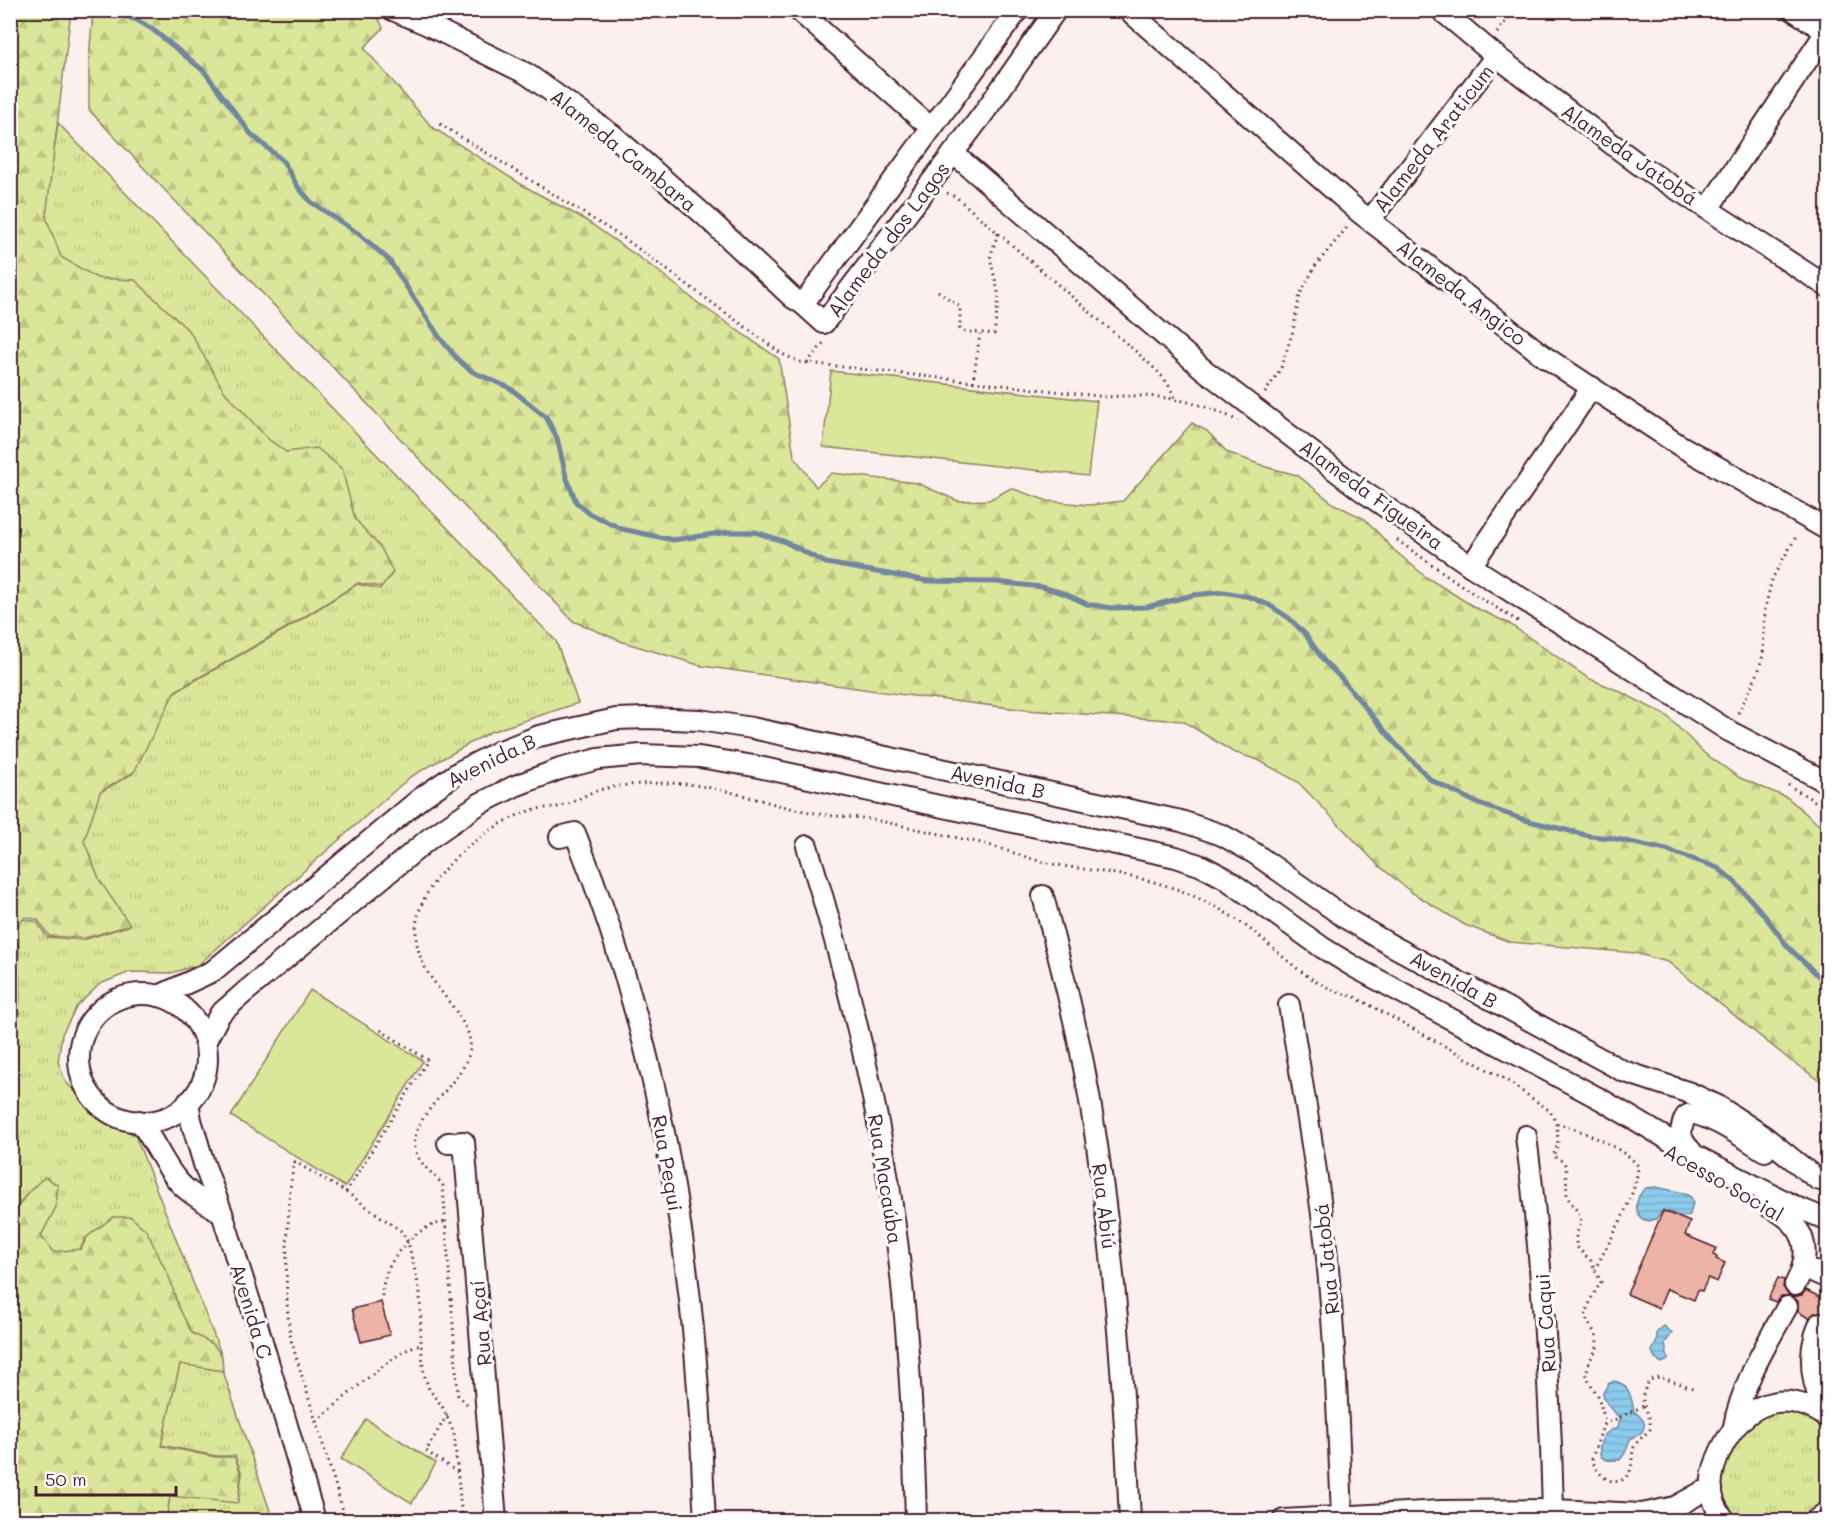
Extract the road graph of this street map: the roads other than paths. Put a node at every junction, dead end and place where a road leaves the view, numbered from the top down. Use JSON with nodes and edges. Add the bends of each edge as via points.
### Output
{"nodes":[{"id":1,"x":393,"y":10,"type":"edge"},
{"id":2,"x":798,"y":10,"type":"edge"},
{"id":3,"x":1018,"y":10,"type":"edge"},
{"id":4,"x":1056,"y":10,"type":"edge"},
{"id":5,"x":1128,"y":10,"type":"edge"},
{"id":6,"x":1441,"y":10,"type":"edge"},
{"id":7,"x":1793,"y":10,"type":"edge"},
{"id":8,"x":429,"y":17,"type":"edge"},
{"id":9,"x":1827,"y":32,"type":"edge"},
{"id":10,"x":992,"y":46,"type":"junction"},
{"id":11,"x":1491,"y":52,"type":"junction"},
{"id":12,"x":983,"y":114,"type":"junction"},
{"id":13,"x":931,"y":129,"type":"junction"},
{"id":14,"x":953,"y":153,"type":"junction"},
{"id":15,"x":896,"y":179,"type":"junction"},
{"id":16,"x":1708,"y":209,"type":"junction"},
{"id":17,"x":1365,"y":216,"type":"junction"},
{"id":18,"x":885,"y":242,"type":"junction"},
{"id":19,"x":1827,"y":286,"type":"edge"},
{"id":20,"x":803,"y":304,"type":"junction"},
{"id":21,"x":1592,"y":387,"type":"junction"},
{"id":22,"x":1821,"y":523,"type":"edge"},
{"id":23,"x":1471,"y":566,"type":"junction"},
{"id":24,"x":1827,"y":783,"type":"edge"},
{"id":25,"x":560,"y":837,"type":"dead end"},
{"id":26,"x":807,"y":846,"type":"dead end"},
{"id":27,"x":1043,"y":896,"type":"dead end"},
{"id":28,"x":159,"y":996,"type":"junction"},
{"id":29,"x":1288,"y":1005,"type":"dead end"},
{"id":30,"x":205,"y":1042,"type":"junction"},
{"id":31,"x":1602,"y":1101,"type":"junction"},
{"id":32,"x":188,"y":1102,"type":"junction"},
{"id":33,"x":139,"y":1121,"type":"junction"},
{"id":34,"x":1526,"y":1136,"type":"dead end"},
{"id":35,"x":448,"y":1143,"type":"dead end"},
{"id":36,"x":1696,"y":1156,"type":"junction"},
{"id":37,"x":1822,"y":1181,"type":"edge"},
{"id":38,"x":1723,"y":1182,"type":"junction"},
{"id":39,"x":222,"y":1213,"type":"junction"},
{"id":40,"x":1827,"y":1220,"type":"edge"},
{"id":41,"x":1827,"y":1278,"type":"edge"},
{"id":42,"x":1787,"y":1308,"type":"dead end"},
{"id":43,"x":1820,"y":1323,"type":"tunnel mouth"},
{"id":44,"x":1827,"y":1417,"type":"edge"},
{"id":45,"x":1734,"y":1426,"type":"junction"},
{"id":46,"x":1712,"y":1490,"type":"junction"},
{"id":47,"x":1553,"y":1510,"type":"junction"},
{"id":48,"x":1827,"y":1511,"type":"edge"},
{"id":49,"x":1342,"y":1516,"type":"junction"},
{"id":50,"x":1442,"y":1516,"type":"edge"},
{"id":51,"x":315,"y":1521,"type":"edge"},
{"id":52,"x":496,"y":1521,"type":"edge"},
{"id":53,"x":705,"y":1521,"type":"edge"},
{"id":54,"x":916,"y":1521,"type":"edge"},
{"id":55,"x":1130,"y":1521,"type":"edge"},
{"id":56,"x":1284,"y":1521,"type":"edge"},
{"id":57,"x":1725,"y":1521,"type":"edge"},
{"id":58,"x":1816,"y":1521,"type":"edge"}],
"edges":[{"from":1,"to":8,"type":"street","name":"Alameda Cambara"},
{"from":2,"to":13,"type":"street"},
{"from":3,"to":10,"type":"street","name":"Alameda dos Lagos"},
{"from":4,"to":12,"type":"street","name":"Alameda dos Lagos"},
{"from":5,"to":17,"type":"street","name":"Alameda Angico"},
{"from":6,"to":11,"type":"street","name":"Alameda Jatobá"},
{"from":7,"to":9,"type":"street"},
{"from":8,"to":20,"type":"street","name":"Alameda Cambara","via":[[527,74],[614,136]]},
{"from":9,"to":16,"type":"street"},
{"from":10,"to":12,"type":"street","via":[[1003,61],[1004,76]]},
{"from":10,"to":13,"type":"street","name":"Alameda dos Lagos"},
{"from":11,"to":16,"type":"street","name":"Alameda Jatobá","via":[[1641,166]]},
{"from":11,"to":17,"type":"street","name":"Alameda Araticum"},
{"from":12,"to":14,"type":"street","name":"Alameda dos Lagos"},
{"from":13,"to":15,"type":"street","name":"Alameda dos Lagos"},
{"from":14,"to":18,"type":"street","name":"Alameda dos Lagos"},
{"from":14,"to":23,"type":"street","name":"Alameda Figueira","via":[[1203,369],[1361,490]]},
{"from":15,"to":18,"type":"street","via":[[874,225]]},
{"from":15,"to":20,"type":"street","name":"Alameda dos Lagos"},
{"from":16,"to":19,"type":"street","name":"Alameda Jatobá"},
{"from":17,"to":21,"type":"street","name":"Alameda Angico","via":[[1545,357]]},
{"from":18,"to":20,"type":"street","name":"Alameda dos Lagos","via":[[824,323]]},
{"from":21,"to":22,"type":"street","name":"Alameda Angico","via":[[1679,445]]},
{"from":21,"to":23,"type":"street"},
{"from":23,"to":24,"type":"street","name":"Alameda Figueira","via":[[1730,731]]},
{"from":25,"to":53,"type":"street","name":"Rua Pequi","via":[[575,833],[595,883],[634,1008],[666,1142],[691,1318]]},
{"from":26,"to":54,"type":"street","name":"Rua Macaúba","via":[[844,972],[882,1149],[902,1284]]},
{"from":27,"to":55,"type":"street","name":"Rua Abiú","via":[[1085,1070],[1098,1151],[1119,1334]]},
{"from":28,"to":30,"type":"street","via":[[188,1012]]},
{"from":28,"to":33,"type":"street","via":[[126,996],[104,1007],[88,1025],[80,1048],[84,1082],[97,1102],[116,1115]]},
{"from":28,"to":37,"type":"street","name":"Avenida B","via":[[213,971],[421,798],[498,752],[539,736],[616,719],[699,720],[1095,801],[1181,821],[1221,835],[1254,853],[1347,920],[1419,961],[1623,1071],[1718,1106]]},
{"from":29,"to":49,"type":"street","name":"Rua Jatobá","via":[[1325,1239]]},
{"from":30,"to":31,"type":"street","name":"Avenida B","via":[[220,1014],[245,992],[430,838],[479,804],[526,781],[598,759],[641,755],[699,757],[1028,824],[1202,866],[1348,963]]},
{"from":30,"to":32,"type":"street","via":[[201,1085]]},
{"from":31,"to":36,"type":"street","name":"Avenida B"},
{"from":31,"to":38,"type":"street","name":"Acesso Social","via":[[1656,1143]]},
{"from":32,"to":33,"type":"street","via":[[165,1117]]},
{"from":32,"to":39,"type":"street","name":"Avenida C"},
{"from":33,"to":39,"type":"street","via":[[173,1176],[189,1192]]},
{"from":34,"to":47,"type":"street","name":"Rua Caqui","via":[[1545,1317]]},
{"from":35,"to":52,"type":"street","name":"Rua Açaí","via":[[464,1142]]},
{"from":36,"to":37,"type":"street","via":[[1680,1133],[1690,1114],[1705,1116],[1784,1164]]},
{"from":36,"to":38,"type":"street"},
{"from":36,"to":40,"type":"street","name":"Avenida B"},
{"from":38,"to":41,"type":"street","name":"Acesso Social","via":[[1790,1219],[1806,1248],[1799,1276]]},
{"from":39,"to":51,"type":"street","name":"Avenida C"},
{"from":42,"to":45,"type":"street","via":[[1763,1350],[1738,1407]]},
{"from":43,"to":44,"type":"street","via":[[1811,1363],[1817,1397]]},
{"from":44,"to":45,"type":"street","via":[[1812,1408],[1784,1401],[1753,1410]]},
{"from":45,"to":46,"type":"street","via":[[1712,1471]]},
{"from":46,"to":47,"type":"street","via":[[1676,1507],[1642,1514]]},
{"from":46,"to":57,"type":"street"},
{"from":47,"to":50,"type":"street"},
{"from":48,"to":58,"type":"street"},
{"from":49,"to":50,"type":"street"},
{"from":49,"to":56,"type":"street"}]}
